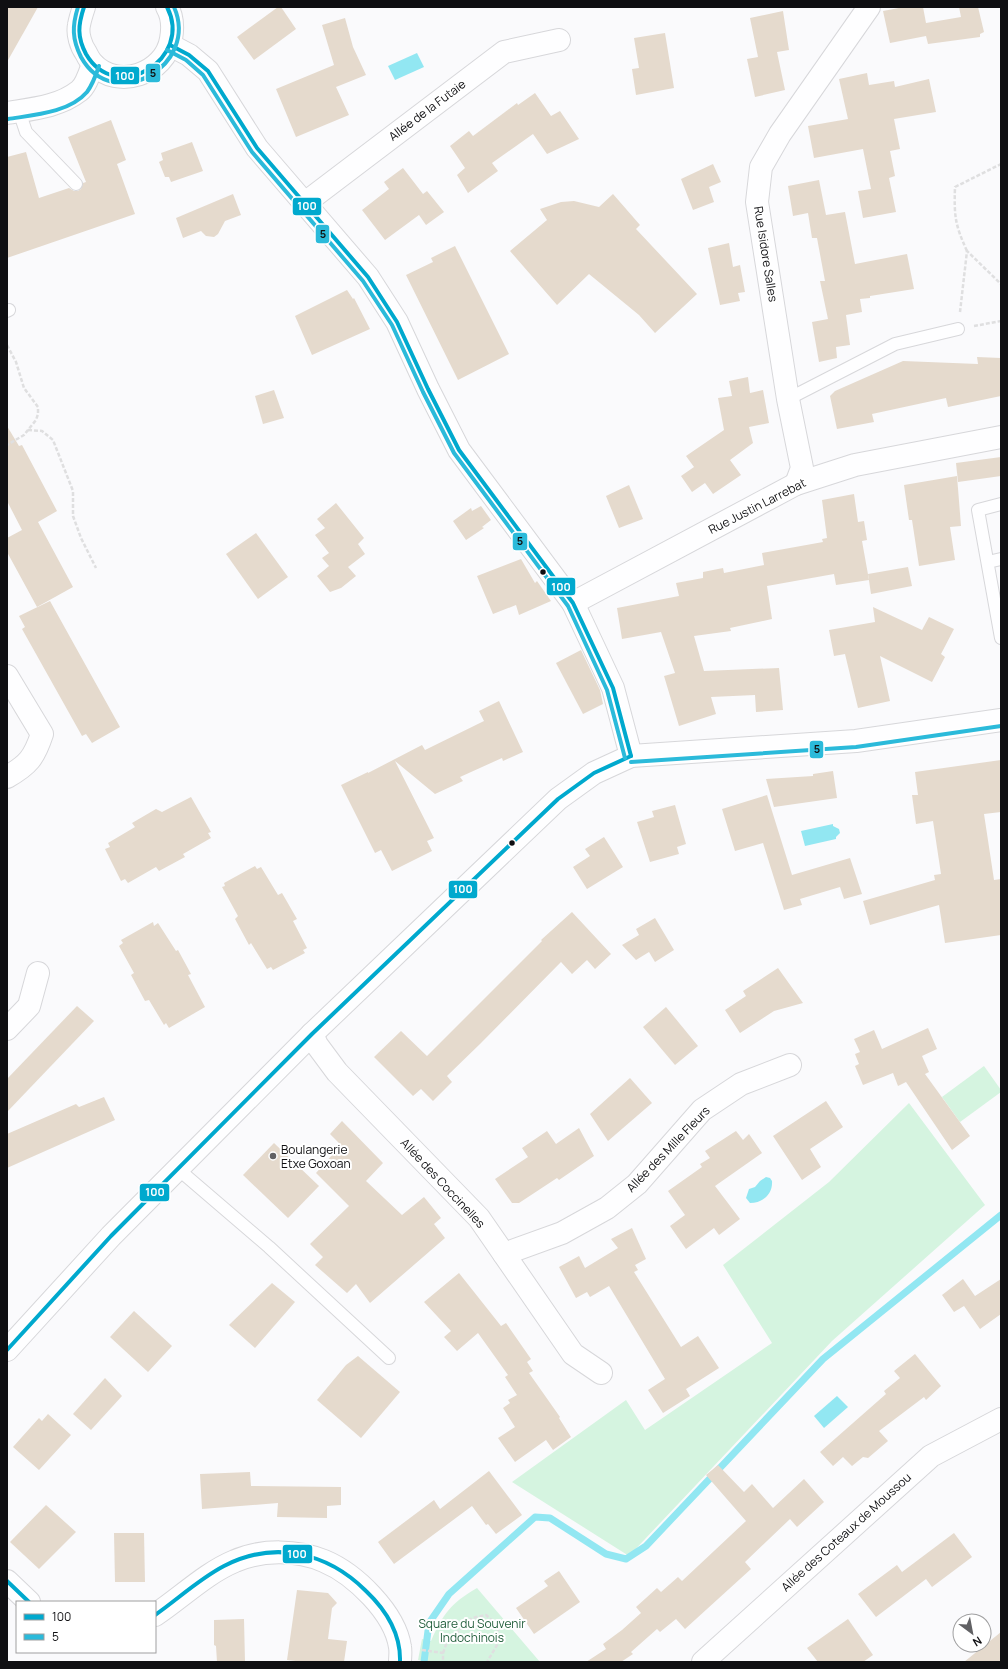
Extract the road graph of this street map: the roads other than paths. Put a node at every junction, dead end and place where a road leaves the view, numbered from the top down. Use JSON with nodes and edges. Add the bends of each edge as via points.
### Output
{"nodes":[{"id":1,"x":84,"y":7,"type":"edge"},
{"id":2,"x":168,"y":7,"type":"edge"},
{"id":3,"x":869,"y":7,"type":"edge"},
{"id":4,"x":559,"y":40,"type":"dead end"},
{"id":5,"x":170,"y":45,"type":"junction"},
{"id":6,"x":93,"y":64,"type":"junction"},
{"id":7,"x":13,"y":112,"type":"edge"},
{"id":8,"x":76,"y":184,"type":"dead end"},
{"id":9,"x":305,"y":203,"type":"junction"},
{"id":10,"x":958,"y":329,"type":"road end"},
{"id":11,"x":788,"y":399,"type":"junction"},
{"id":12,"x":1001,"y":437,"type":"edge"},
{"id":13,"x":796,"y":484,"type":"junction"},
{"id":14,"x":1001,"y":504,"type":"edge"},
{"id":15,"x":1001,"y":559,"type":"edge"},
{"id":16,"x":988,"y":562,"type":"junction"},
{"id":17,"x":573,"y":603,"type":"junction"},
{"id":18,"x":1001,"y":638,"type":"edge"},
{"id":19,"x":7,"y":676,"type":"edge"},
{"id":20,"x":1001,"y":720,"type":"edge"},
{"id":21,"x":631,"y":756,"type":"junction"},
{"id":22,"x":7,"y":777,"type":"edge"},
{"id":23,"x":38,"y":973,"type":"dead end"},
{"id":24,"x":7,"y":1029,"type":"edge"},
{"id":25,"x":312,"y":1034,"type":"junction"},
{"id":26,"x":790,"y":1065,"type":"dead end"},
{"id":27,"x":178,"y":1169,"type":"junction"},
{"id":28,"x":504,"y":1254,"type":"junction"},
{"id":29,"x":7,"y":1350,"type":"edge"},
{"id":30,"x":389,"y":1358,"type":"dead end"},
{"id":31,"x":601,"y":1373,"type":"dead end"},
{"id":32,"x":1001,"y":1420,"type":"edge"},
{"id":33,"x":7,"y":1581,"type":"edge"},
{"id":34,"x":28,"y":1601,"type":"edge"},
{"id":35,"x":156,"y":1614,"type":"edge"},
{"id":36,"x":400,"y":1654,"type":"edge"},
{"id":37,"x":703,"y":1662,"type":"edge"}],
"edges":[{"from":1,"to":6,"type":"street","via":[[78,26],[81,46]]},
{"from":2,"to":5,"type":"street","via":[[173,29]]},
{"from":3,"to":11,"type":"street","name":"Rue Isidore Salles","via":[[780,134],[761,167],[757,202]]},
{"from":4,"to":9,"type":"street","name":"Allée de la Futaie","via":[[504,52]]},
{"from":5,"to":6,"type":"street","via":[[163,59],[151,70],[136,76],[120,77],[105,72]]},
{"from":5,"to":9,"type":"street","via":[[189,55],[208,71],[257,148]]},
{"from":6,"to":7,"type":"street","via":[[79,91],[57,103]]},
{"from":7,"to":8,"type":"lane","via":[[26,132]]},
{"from":9,"to":17,"type":"street","via":[[368,277],[398,322],[459,450]]},
{"from":10,"to":11,"type":"lane","via":[[894,344]]},
{"from":11,"to":13,"type":"street","name":"Rue Isidore Salles","via":[[802,468]]},
{"from":12,"to":13,"type":"street","name":"Rue Justin Larrebat","via":[[855,465]]},
{"from":13,"to":17,"type":"street","name":"Rue Justin Larrebat"},
{"from":14,"to":16,"type":"lane","via":[[978,510]]},
{"from":15,"to":16,"type":"lane"},
{"from":16,"to":18,"type":"lane"},
{"from":17,"to":21,"type":"street","via":[[613,688]]},
{"from":19,"to":22,"type":"street","via":[[42,734],[30,761]]},
{"from":20,"to":21,"type":"street","via":[[856,742]]},
{"from":21,"to":25,"type":"street","via":[[594,773],[558,799]]},
{"from":23,"to":24,"type":"street","via":[[29,1006]]},
{"from":25,"to":27,"type":"street"},
{"from":25,"to":28,"type":"street","name":"Allée des Coccinelles","via":[[337,1072],[479,1218]]},
{"from":26,"to":28,"type":"street","name":"Allée des Mille Fleurs","via":[[741,1084],[702,1110],[637,1184],[607,1208],[562,1233]]},
{"from":27,"to":29,"type":"street","via":[[111,1236]]},
{"from":27,"to":30,"type":"lane","via":[[269,1247]]},
{"from":28,"to":31,"type":"street","name":"Allée des Coccinelles","via":[[573,1354]]},
{"from":32,"to":37,"type":"street","name":"Allée des Coteaux de Moussou","via":[[931,1456]]},
{"from":33,"to":34,"type":"street"},
{"from":35,"to":36,"type":"street","via":[[206,1577],[236,1560],[267,1553],[298,1554],[325,1561],[371,1594],[390,1621]]}]}
